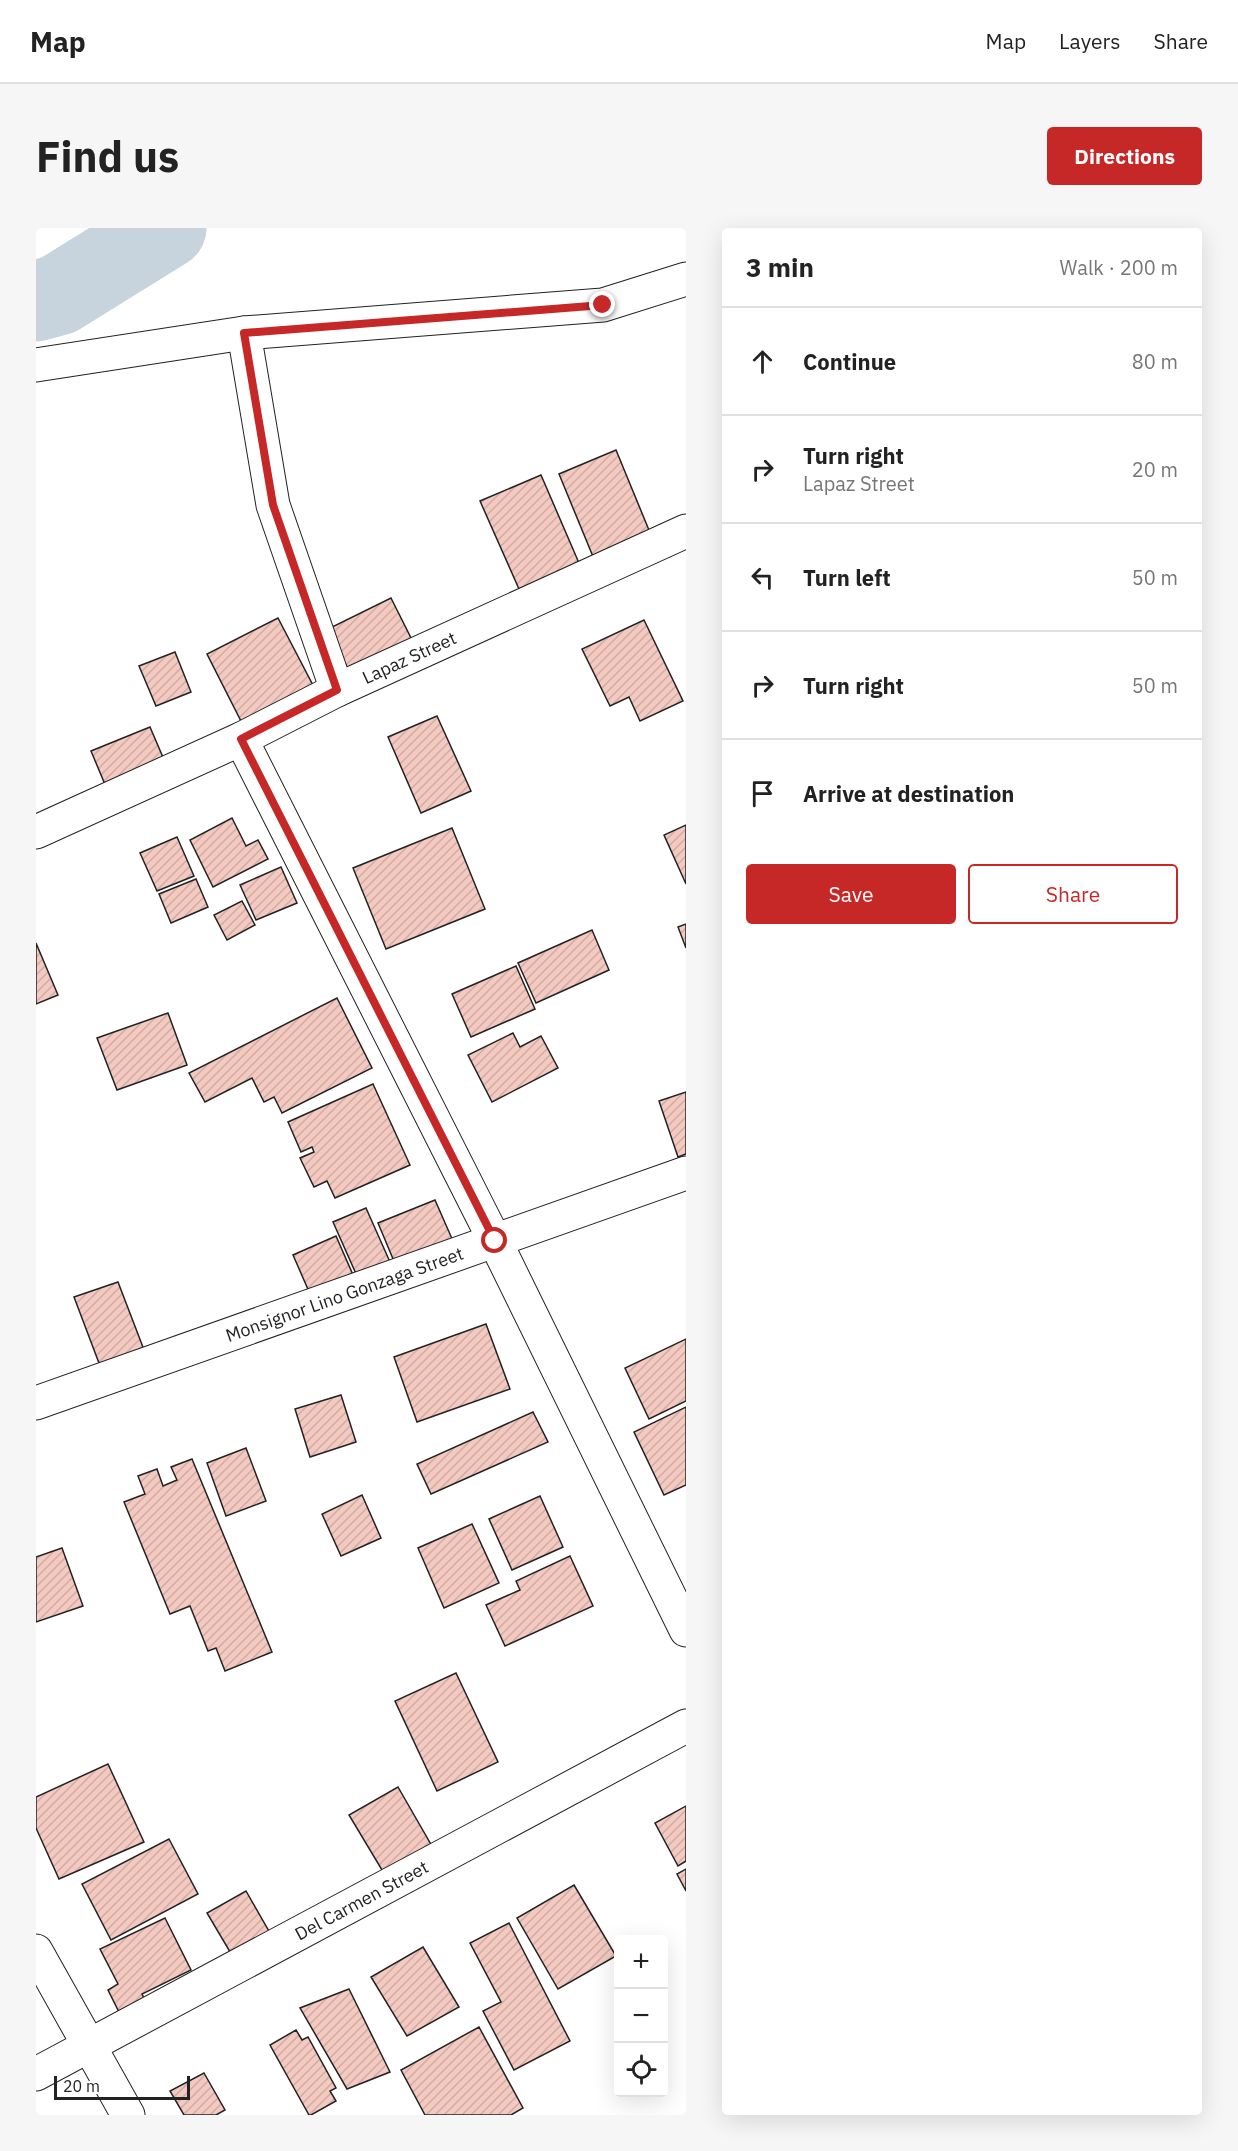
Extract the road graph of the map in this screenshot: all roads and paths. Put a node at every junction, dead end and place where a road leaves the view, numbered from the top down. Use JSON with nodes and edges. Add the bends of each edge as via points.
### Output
{"nodes":[{"id":1,"x":686,"y":279,"type":"edge"},
{"id":2,"x":244,"y":333,"type":"junction"},
{"id":3,"x":36,"y":365,"type":"edge"},
{"id":4,"x":686,"y":531,"type":"edge"},
{"id":5,"x":337,"y":690,"type":"junction"},
{"id":6,"x":241,"y":739,"type":"junction"},
{"id":7,"x":36,"y":832,"type":"edge"},
{"id":8,"x":686,"y":1173,"type":"edge"},
{"id":9,"x":495,"y":1241,"type":"junction"},
{"id":10,"x":36,"y":1403,"type":"edge"},
{"id":11,"x":686,"y":1630,"type":"edge"},
{"id":12,"x":686,"y":1726,"type":"edge"},
{"id":13,"x":36,"y":1951,"type":"edge"},
{"id":14,"x":87,"y":2045,"type":"junction"},
{"id":15,"x":36,"y":2074,"type":"edge"},
{"id":16,"x":128,"y":2115,"type":"edge"}],
"edges":[{"from":1,"to":2,"type":"street","via":[[603,305]]},
{"from":2,"to":3,"type":"street"},
{"from":2,"to":5,"type":"street","via":[[273,505]]},
{"from":4,"to":5,"type":"street","name":"Lapaz Street"},
{"from":5,"to":6,"type":"street","name":"Lapaz Street"},
{"from":6,"to":7,"type":"street","name":"Lapaz Street"},
{"from":6,"to":9,"type":"street"},
{"from":8,"to":9,"type":"street","name":"Monsignor Lino Gonzaga Street"},
{"from":9,"to":10,"type":"street","name":"Monsignor Lino Gonzaga Street"},
{"from":9,"to":11,"type":"street"},
{"from":12,"to":14,"type":"street","name":"Del Carmen Street"},
{"from":13,"to":14,"type":"street"},
{"from":14,"to":15,"type":"street","name":"Del Carmen Street"},
{"from":14,"to":16,"type":"street"}]}
